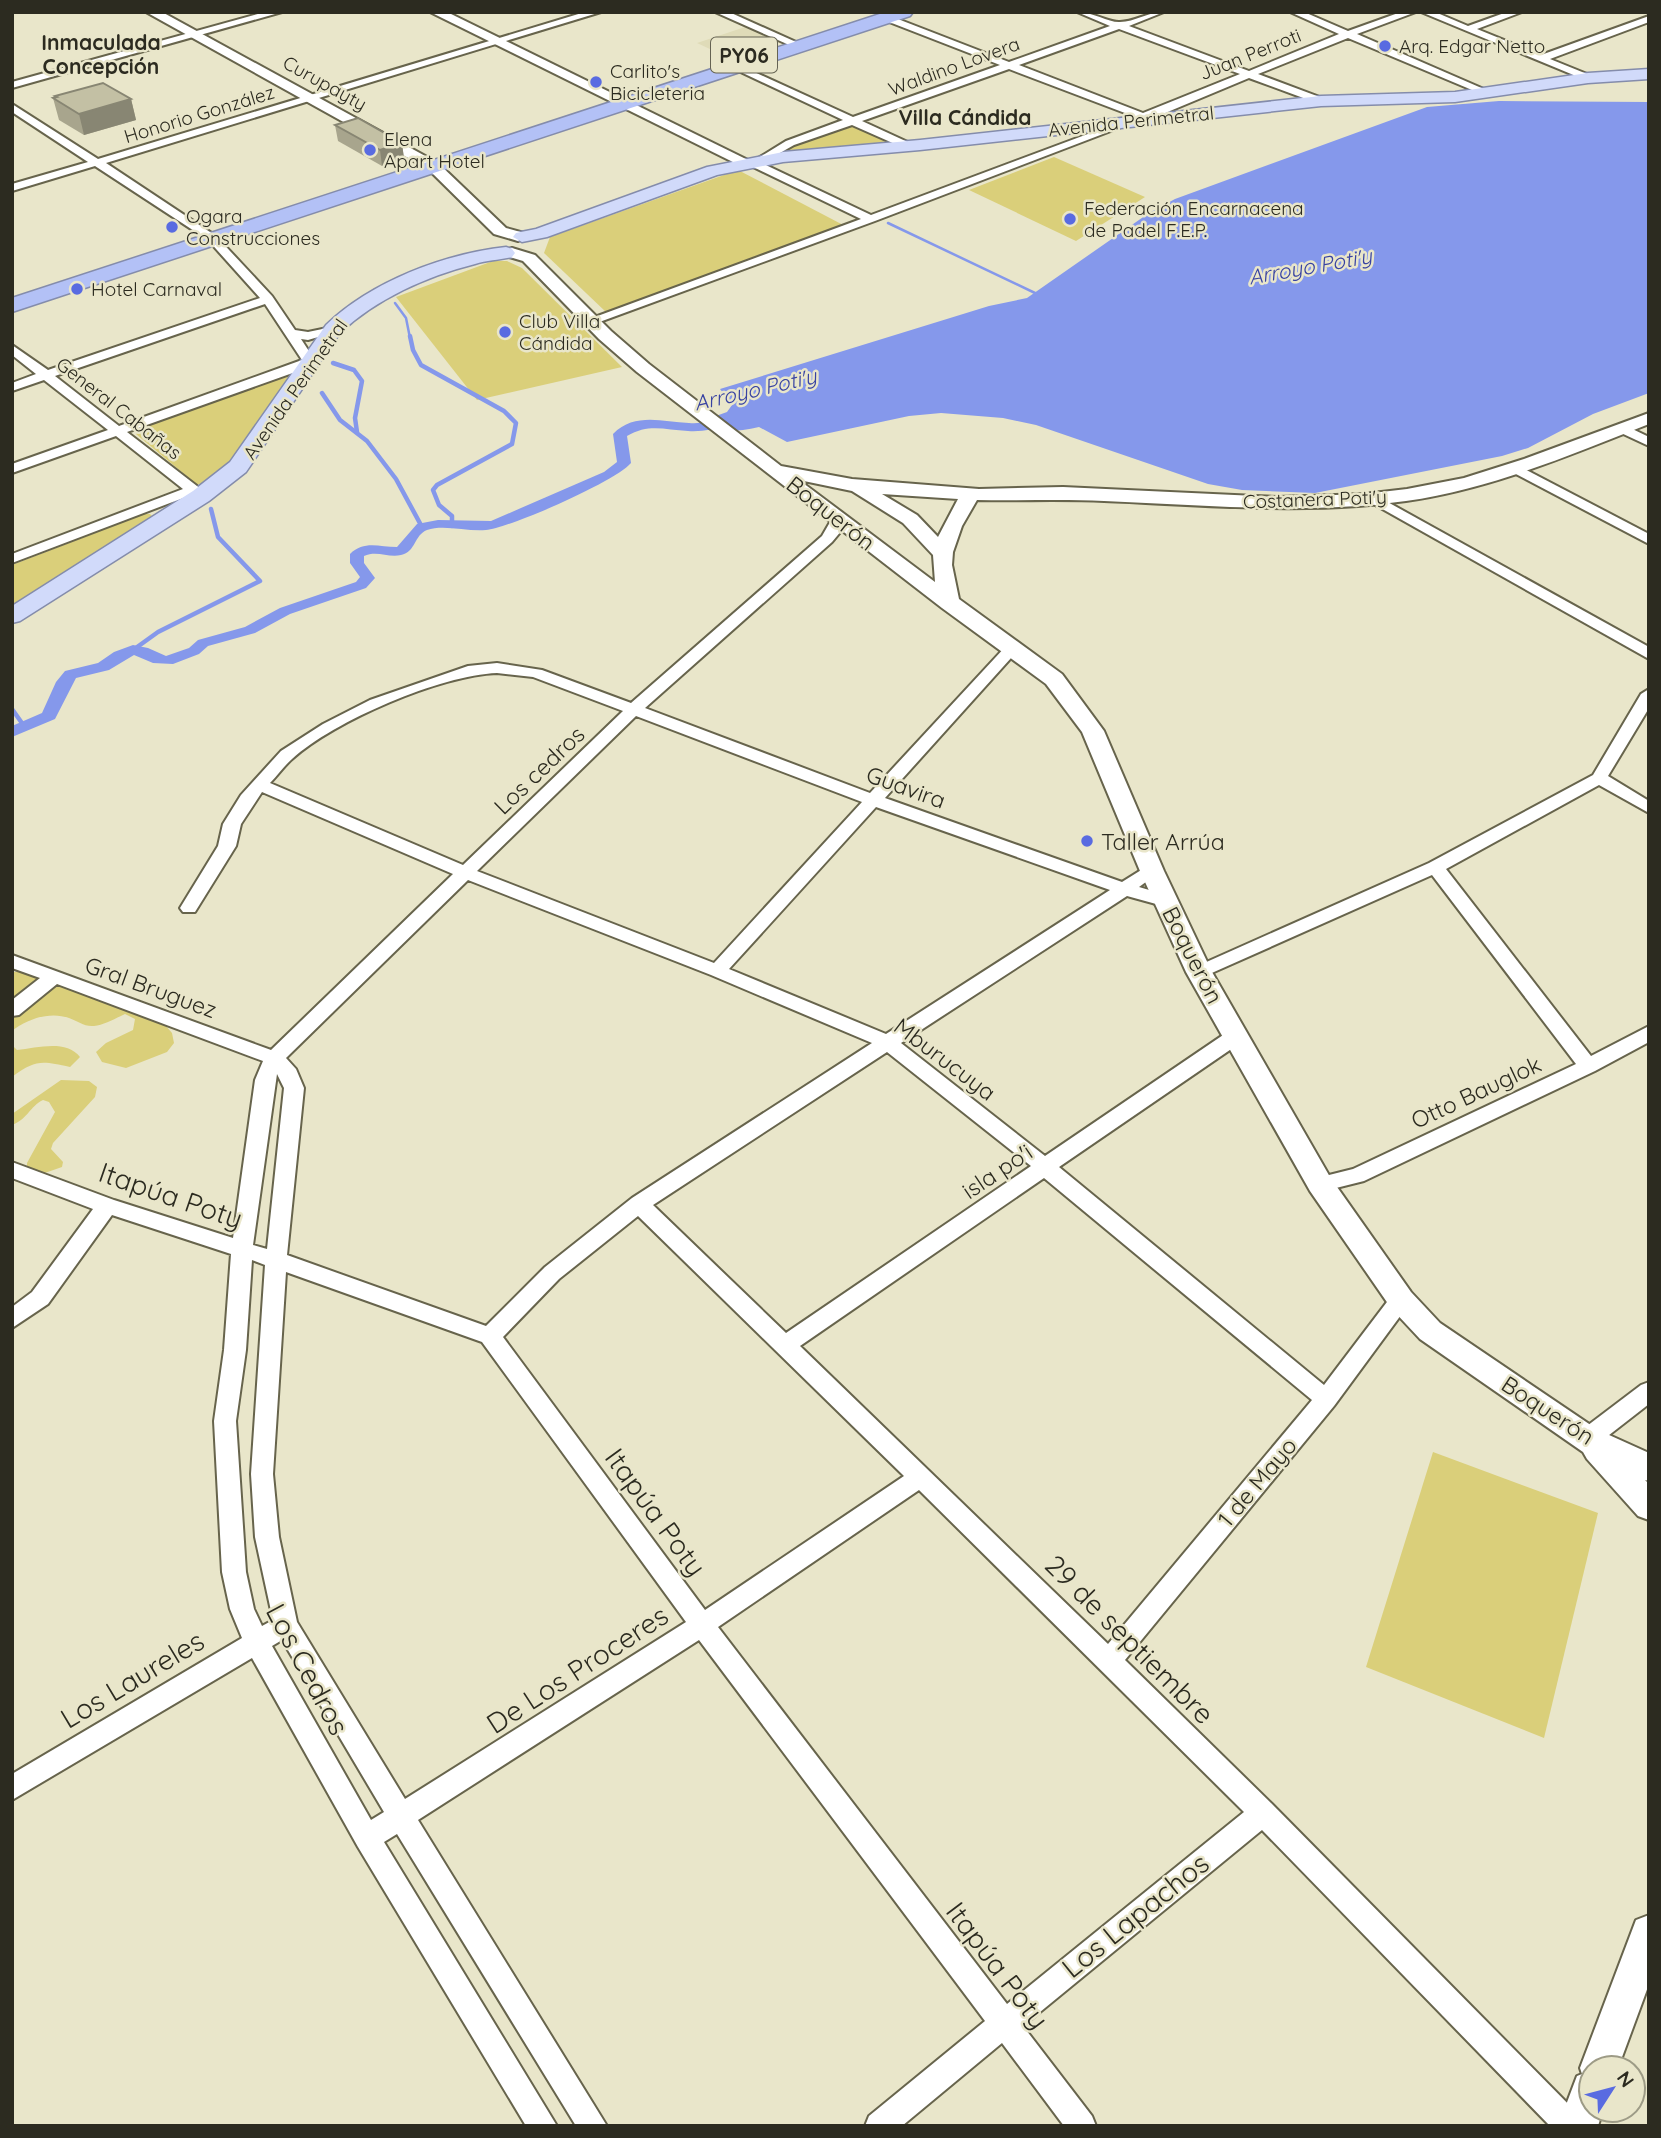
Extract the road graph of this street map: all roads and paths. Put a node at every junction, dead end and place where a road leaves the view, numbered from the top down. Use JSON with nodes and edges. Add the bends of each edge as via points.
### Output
{"nodes":[{"id":1,"x":152,"y":12,"type":"edge"},
{"id":2,"x":276,"y":12,"type":"edge"},
{"id":3,"x":436,"y":12,"type":"edge"},
{"id":4,"x":596,"y":12,"type":"edge"},
{"id":5,"x":720,"y":12,"type":"edge"},
{"id":6,"x":1082,"y":12,"type":"edge"},
{"id":7,"x":1159,"y":12,"type":"edge"},
{"id":8,"x":1295,"y":12,"type":"edge"},
{"id":9,"x":1410,"y":12,"type":"edge"},
{"id":10,"x":1426,"y":12,"type":"edge"},
{"id":11,"x":1517,"y":12,"type":"edge"},
{"id":12,"x":888,"y":14,"type":"edge"},
{"id":13,"x":1630,"y":16,"type":"dead end"},
{"id":14,"x":1645,"y":19,"type":"edge"},
{"id":15,"x":1119,"y":26,"type":"junction"},
{"id":16,"x":1468,"y":29,"type":"junction"},
{"id":17,"x":1348,"y":34,"type":"junction"},
{"id":18,"x":194,"y":35,"type":"junction"},
{"id":19,"x":497,"y":42,"type":"junction"},
{"id":20,"x":793,"y":43,"type":"junction"},
{"id":21,"x":1541,"y":59,"type":"junction"},
{"id":22,"x":1010,"y":65,"type":"junction"},
{"id":23,"x":735,"y":67,"type":"junction"},
{"id":24,"x":1249,"y":73,"type":"junction"},
{"id":25,"x":1644,"y":74,"type":"edge"},
{"id":26,"x":1588,"y":78,"type":"junction"},
{"id":27,"x":12,"y":85,"type":"edge"},
{"id":28,"x":1488,"y":93,"type":"junction"},
{"id":29,"x":309,"y":99,"type":"junction"},
{"id":30,"x":619,"y":101,"type":"junction"},
{"id":31,"x":1321,"y":101,"type":"junction"},
{"id":32,"x":12,"y":107,"type":"edge"},
{"id":33,"x":1141,"y":119,"type":"junction"},
{"id":34,"x":853,"y":121,"type":"junction"},
{"id":35,"x":908,"y":146,"type":"junction"},
{"id":36,"x":754,"y":161,"type":"junction"},
{"id":37,"x":98,"y":163,"type":"junction"},
{"id":38,"x":427,"y":163,"type":"junction"},
{"id":39,"x":12,"y":188,"type":"edge"},
{"id":40,"x":871,"y":219,"type":"junction"},
{"id":41,"x":207,"y":234,"type":"junction"},
{"id":42,"x":514,"y":244,"type":"junction"},
{"id":43,"x":12,"y":292,"type":"edge"},
{"id":44,"x":268,"y":299,"type":"junction"},
{"id":45,"x":12,"y":304,"type":"edge"},
{"id":46,"x":590,"y":321,"type":"junction"},
{"id":47,"x":332,"y":331,"type":"junction"},
{"id":48,"x":290,"y":333,"type":"junction"},
{"id":49,"x":12,"y":349,"type":"edge"},
{"id":50,"x":310,"y":362,"type":"junction"},
{"id":51,"x":46,"y":376,"type":"junction"},
{"id":52,"x":12,"y":387,"type":"edge"},
{"id":53,"x":1649,"y":418,"type":"edge"},
{"id":54,"x":1624,"y":429,"type":"junction"},
{"id":55,"x":117,"y":430,"type":"junction"},
{"id":56,"x":738,"y":442,"type":"joint"},
{"id":57,"x":1649,"y":442,"type":"edge"},
{"id":58,"x":12,"y":469,"type":"edge"},
{"id":59,"x":774,"y":469,"type":"junction"},
{"id":60,"x":1517,"y":469,"type":"junction"},
{"id":61,"x":853,"y":486,"type":"junction"},
{"id":62,"x":197,"y":493,"type":"junction"},
{"id":63,"x":970,"y":495,"type":"junction"},
{"id":64,"x":948,"y":499,"type":"junction"},
{"id":65,"x":1375,"y":499,"type":"junction"},
{"id":66,"x":885,"y":502,"type":"junction"},
{"id":67,"x":910,"y":519,"type":"junction"},
{"id":68,"x":838,"y":520,"type":"junction"},
{"id":69,"x":863,"y":537,"type":"junction"},
{"id":70,"x":1649,"y":540,"type":"edge"},
{"id":71,"x":944,"y":555,"type":"junction"},
{"id":72,"x":12,"y":559,"type":"edge"},
{"id":73,"x":949,"y":604,"type":"junction"},
{"id":74,"x":12,"y":615,"type":"edge"},
{"id":75,"x":1012,"y":648,"type":"junction"},
{"id":76,"x":1649,"y":653,"type":"edge"},
{"id":77,"x":1649,"y":695,"type":"edge"},
{"id":78,"x":632,"y":711,"type":"junction"},
{"id":79,"x":1599,"y":778,"type":"junction"},
{"id":80,"x":260,"y":785,"type":"junction"},
{"id":81,"x":874,"y":800,"type":"junction"},
{"id":82,"x":1649,"y":808,"type":"edge"},
{"id":83,"x":1435,"y":867,"type":"junction"},
{"id":84,"x":1152,"y":871,"type":"junction"},
{"id":85,"x":466,"y":873,"type":"junction"},
{"id":86,"x":1124,"y":889,"type":"junction"},
{"id":87,"x":1167,"y":901,"type":"junction"},
{"id":88,"x":189,"y":908,"type":"dead end"},
{"id":89,"x":12,"y":961,"type":"edge"},
{"id":90,"x":717,"y":971,"type":"junction"},
{"id":91,"x":1199,"y":972,"type":"junction"},
{"id":92,"x":54,"y":977,"type":"junction"},
{"id":93,"x":12,"y":1010,"type":"edge"},
{"id":94,"x":1648,"y":1035,"type":"edge"},
{"id":95,"x":1236,"y":1036,"type":"junction"},
{"id":96,"x":887,"y":1042,"type":"junction"},
{"id":97,"x":274,"y":1058,"type":"junction"},
{"id":98,"x":1588,"y":1066,"type":"junction"},
{"id":99,"x":1045,"y":1167,"type":"junction"},
{"id":100,"x":12,"y":1170,"type":"edge"},
{"id":101,"x":1320,"y":1184,"type":"junction"},
{"id":102,"x":639,"y":1204,"type":"junction"},
{"id":103,"x":107,"y":1206,"type":"junction"},
{"id":104,"x":242,"y":1251,"type":"junction"},
{"id":105,"x":276,"y":1260,"type":"junction"},
{"id":106,"x":1401,"y":1300,"type":"junction"},
{"id":107,"x":12,"y":1319,"type":"edge"},
{"id":108,"x":490,"y":1336,"type":"junction"},
{"id":109,"x":785,"y":1345,"type":"junction"},
{"id":110,"x":1649,"y":1391,"type":"edge"},
{"id":111,"x":1326,"y":1399,"type":"junction"},
{"id":112,"x":1587,"y":1438,"type":"junction"},
{"id":113,"x":1649,"y":1468,"type":"edge"},
{"id":114,"x":922,"y":1476,"type":"junction"},
{"id":115,"x":1649,"y":1506,"type":"edge"},
{"id":116,"x":286,"y":1625,"type":"junction"},
{"id":117,"x":702,"y":1625,"type":"junction"},
{"id":118,"x":256,"y":1641,"type":"junction"},
{"id":119,"x":1109,"y":1661,"type":"junction"},
{"id":120,"x":12,"y":1788,"type":"edge"},
{"id":121,"x":1262,"y":1813,"type":"junction"},
{"id":122,"x":401,"y":1816,"type":"junction"},
{"id":123,"x":367,"y":1838,"type":"junction"},
{"id":124,"x":1649,"y":1933,"type":"edge"},
{"id":125,"x":1004,"y":2021,"type":"junction"},
{"id":126,"x":1604,"y":2054,"type":"edge"},
{"id":127,"x":543,"y":2126,"type":"edge"},
{"id":128,"x":593,"y":2126,"type":"edge"},
{"id":129,"x":879,"y":2126,"type":"edge"},
{"id":130,"x":1082,"y":2126,"type":"edge"},
{"id":131,"x":1570,"y":2126,"type":"edge"}],
"edges":[{"from":1,"to":18,"type":"street","name":"Curupayty"},
{"from":2,"to":18,"type":"street"},
{"from":3,"to":19,"type":"street"},
{"from":4,"to":19,"type":"street","name":"Honorio González"},
{"from":5,"to":20,"type":"street"},
{"from":6,"to":15,"type":"street"},
{"from":7,"to":15,"type":"street","name":"Waldino Lovera"},
{"from":8,"to":17,"type":"street"},
{"from":9,"to":17,"type":"street","name":"Juan Perroti"},
{"from":10,"to":16,"type":"street"},
{"from":11,"to":16,"type":"street"},
{"from":12,"to":20,"type":"highway","number":"PY06"},
{"from":12,"to":22,"type":"street"},
{"from":13,"to":14,"type":"street"},
{"from":14,"to":21,"type":"street"},
{"from":15,"to":22,"type":"street","name":"Waldino Lovera"},
{"from":15,"to":24,"type":"street"},
{"from":16,"to":21,"type":"street"},
{"from":17,"to":24,"type":"street","name":"Juan Perroti"},
{"from":17,"to":28,"type":"street"},
{"from":18,"to":27,"type":"street"},
{"from":18,"to":29,"type":"street","name":"Curupayty"},
{"from":19,"to":29,"type":"street","name":"Honorio González"},
{"from":19,"to":30,"type":"street"},
{"from":20,"to":23,"type":"highway","number":"PY06"},
{"from":20,"to":30,"type":"highway","number":"PY06"},
{"from":21,"to":26,"type":"street"},
{"from":22,"to":33,"type":"street"},
{"from":22,"to":34,"type":"street","name":"Waldino Lovera"},
{"from":23,"to":30,"type":"highway","number":"PY06"},
{"from":23,"to":34,"type":"street"},
{"from":24,"to":31,"type":"street"},
{"from":24,"to":33,"type":"street","name":"Juan Perroti"},
{"from":25,"to":26,"type":"main road","name":"Avenida Perimetral"},
{"from":26,"to":28,"type":"main road","name":"Avenida Perimetral"},
{"from":28,"to":31,"type":"main road","name":"Avenida Perimetral"},
{"from":29,"to":37,"type":"street","name":"Honorio González"},
{"from":29,"to":38,"type":"street","name":"Curupayty"},
{"from":30,"to":36,"type":"street"},
{"from":30,"to":38,"type":"highway","number":"PY06"},
{"from":31,"to":33,"type":"main road","name":"Avenida Perimetral"},
{"from":32,"to":37,"type":"street"},
{"from":33,"to":35,"type":"main road","name":"Avenida Perimetral"},
{"from":33,"to":40,"type":"street","name":"Juan Perroti"},
{"from":34,"to":35,"type":"street"},
{"from":34,"to":36,"type":"street","name":"Waldino Lovera"},
{"from":35,"to":36,"type":"main road","name":"Avenida Perimetral"},
{"from":36,"to":40,"type":"street"},
{"from":36,"to":42,"type":"main road","name":"Avenida Perimetral","via":[[713,171]]},
{"from":37,"to":39,"type":"street","name":"Honorio González"},
{"from":37,"to":41,"type":"street"},
{"from":38,"to":41,"type":"highway","number":"PY06"},
{"from":38,"to":42,"type":"street","name":"Curupayty"},
{"from":40,"to":46,"type":"street","name":"Juan Perroti"},
{"from":41,"to":43,"type":"highway","number":"PY06"},
{"from":41,"to":44,"type":"street"},
{"from":41,"to":45,"type":"highway","number":"PY06"},
{"from":42,"to":46,"type":"street","name":"Curupayty"},
{"from":42,"to":47,"type":"main road","name":"Avenida Perimetral","via":[[378,294]]},
{"from":44,"to":48,"type":"street"},
{"from":44,"to":51,"type":"street"},
{"from":46,"to":56,"type":"street","name":"Curupayty"},
{"from":47,"to":48,"type":"street","via":[[308,336]]},
{"from":47,"to":50,"type":"main road","name":"Avenida Perimetral"},
{"from":48,"to":50,"type":"street"},
{"from":49,"to":51,"type":"street","name":"General Cabañas"},
{"from":50,"to":55,"type":"street"},
{"from":50,"to":62,"type":"main road","name":"Avenida Perimetral","via":[[248,457]]},
{"from":51,"to":52,"type":"street"},
{"from":51,"to":55,"type":"street","name":"General Cabañas"},
{"from":53,"to":54,"type":"street","name":"Costanera Poti'y"},
{"from":54,"to":57,"type":"street"},
{"from":54,"to":60,"type":"street","name":"Costanera Poti'y"},
{"from":55,"to":58,"type":"street"},
{"from":55,"to":62,"type":"street","name":"General Cabañas"},
{"from":56,"to":59,"type":"street","name":"Boquerón"},
{"from":59,"to":61,"type":"street"},
{"from":59,"to":68,"type":"street","name":"Boquerón"},
{"from":60,"to":65,"type":"street","name":"Costanera Poti'y"},
{"from":60,"to":70,"type":"street"},
{"from":61,"to":63,"type":"street","name":"Costanera Poti'y"},
{"from":61,"to":66,"type":"street"},
{"from":62,"to":72,"type":"street"},
{"from":62,"to":74,"type":"main road","name":"Avenida Perimetral"},
{"from":63,"to":64,"type":"street"},
{"from":63,"to":65,"type":"street","name":"Costanera Poti'y","via":[[1060,493],[1260,503]]},
{"from":63,"to":71,"type":"street"},
{"from":64,"to":66,"type":"street"},
{"from":64,"to":67,"type":"street"},
{"from":65,"to":76,"type":"street"},
{"from":66,"to":67,"type":"street"},
{"from":66,"to":68,"type":"street","via":[[856,506]]},
{"from":67,"to":69,"type":"street","via":[[892,533]]},
{"from":67,"to":71,"type":"street"},
{"from":68,"to":69,"type":"street","name":"Boquerón"},
{"from":68,"to":78,"type":"street","name":"Los cedros","via":[[827,539]]},
{"from":69,"to":73,"type":"street","name":"Boquerón"},
{"from":71,"to":73,"type":"street"},
{"from":73,"to":75,"type":"street","name":"Boquerón"},
{"from":75,"to":81,"type":"street"},
{"from":75,"to":84,"type":"street","name":"Boquerón","via":[[1054,680],[1093,731]]},
{"from":77,"to":79,"type":"street"},
{"from":78,"to":80,"type":"street","name":"Guavira","via":[[536,673],[474,669],[376,703],[329,727],[287,755]]},
{"from":78,"to":81,"type":"street","name":"Guavira"},
{"from":78,"to":85,"type":"street","name":"Los cedros"},
{"from":79,"to":82,"type":"street"},
{"from":79,"to":83,"type":"street"},
{"from":80,"to":85,"type":"street","name":"Mburucuya"},
{"from":80,"to":88,"type":"street","name":"Guavira","via":[[232,824],[228,846]]},
{"from":81,"to":86,"type":"street","name":"Guavira"},
{"from":81,"to":90,"type":"street"},
{"from":83,"to":91,"type":"street"},
{"from":83,"to":98,"type":"street"},
{"from":84,"to":86,"type":"street"},
{"from":84,"to":87,"type":"street","name":"Boquerón"},
{"from":85,"to":90,"type":"street","name":"Mburucuya"},
{"from":85,"to":97,"type":"street","name":"Los cedros"},
{"from":86,"to":87,"type":"street","name":"Guavira"},
{"from":86,"to":96,"type":"street"},
{"from":87,"to":91,"type":"street","name":"Boquerón"},
{"from":89,"to":92,"type":"street","name":"Gral Bruguez"},
{"from":90,"to":96,"type":"street","name":"Mburucuya"},
{"from":91,"to":95,"type":"street","name":"Boquerón"},
{"from":92,"to":93,"type":"street"},
{"from":92,"to":97,"type":"street","name":"Gral Bruguez"},
{"from":94,"to":98,"type":"street","name":"Otto Bauglok"},
{"from":95,"to":99,"type":"street","name":"isla po'i"},
{"from":95,"to":101,"type":"street","name":"Boquerón"},
{"from":96,"to":99,"type":"street","name":"Mburucuya"},
{"from":96,"to":102,"type":"street"},
{"from":97,"to":104,"type":"street","name":"Los Cedros","via":[[265,1080]]},
{"from":97,"to":105,"type":"street","via":[[289,1074],[294,1088]]},
{"from":98,"to":101,"type":"street","name":"Otto Bauglok","via":[[1357,1176]]},
{"from":99,"to":109,"type":"street","name":"isla po'i"},
{"from":99,"to":111,"type":"street","name":"Mburucuya"},
{"from":100,"to":103,"type":"street","name":"Itapúa Poty"},
{"from":101,"to":106,"type":"street","name":"Boquerón"},
{"from":102,"to":108,"type":"street","via":[[552,1273]]},
{"from":102,"to":109,"type":"street","name":"29 de septiembre"},
{"from":103,"to":104,"type":"street","name":"Itapúa Poty"},
{"from":103,"to":107,"type":"street","via":[[40,1297]]},
{"from":104,"to":105,"type":"street","name":"Itapúa Poty"},
{"from":104,"to":118,"type":"street","name":"Los Cedros","via":[[225,1461],[233,1572]]},
{"from":105,"to":108,"type":"street","name":"Itapúa Poty"},
{"from":105,"to":116,"type":"street","via":[[262,1474],[267,1537]]},
{"from":106,"to":111,"type":"street","name":"1 de Mayo"},
{"from":106,"to":112,"type":"street","name":"Boquerón","via":[[1430,1331]]},
{"from":108,"to":117,"type":"street","name":"Itapúa Poty"},
{"from":109,"to":114,"type":"street","name":"29 de septiembre"},
{"from":110,"to":112,"type":"street"},
{"from":111,"to":119,"type":"street","name":"1 de Mayo"},
{"from":112,"to":113,"type":"street","name":"Boquerón"},
{"from":112,"to":115,"type":"street"},
{"from":114,"to":117,"type":"street","name":"De Los Proceres"},
{"from":114,"to":119,"type":"street","name":"29 de septiembre"},
{"from":116,"to":118,"type":"street","name":"Los Laureles"},
{"from":116,"to":122,"type":"street"},
{"from":117,"to":122,"type":"street","name":"De Los Proceres"},
{"from":117,"to":125,"type":"street","name":"Itapúa Poty"},
{"from":118,"to":120,"type":"street","name":"Los Laureles"},
{"from":118,"to":123,"type":"street","name":"Los Cedros"},
{"from":119,"to":121,"type":"street","name":"29 de septiembre"},
{"from":121,"to":125,"type":"street","name":"Los Lapachos"},
{"from":121,"to":131,"type":"street","name":"29 de septiembre"},
{"from":122,"to":123,"type":"street","name":"De Los Proceres"},
{"from":122,"to":128,"type":"street"},
{"from":123,"to":127,"type":"street","name":"Los Cedros"},
{"from":124,"to":126,"type":"street"},
{"from":125,"to":129,"type":"street","name":"Los Lapachos"},
{"from":125,"to":130,"type":"street","name":"Itapúa Poty"}]}
